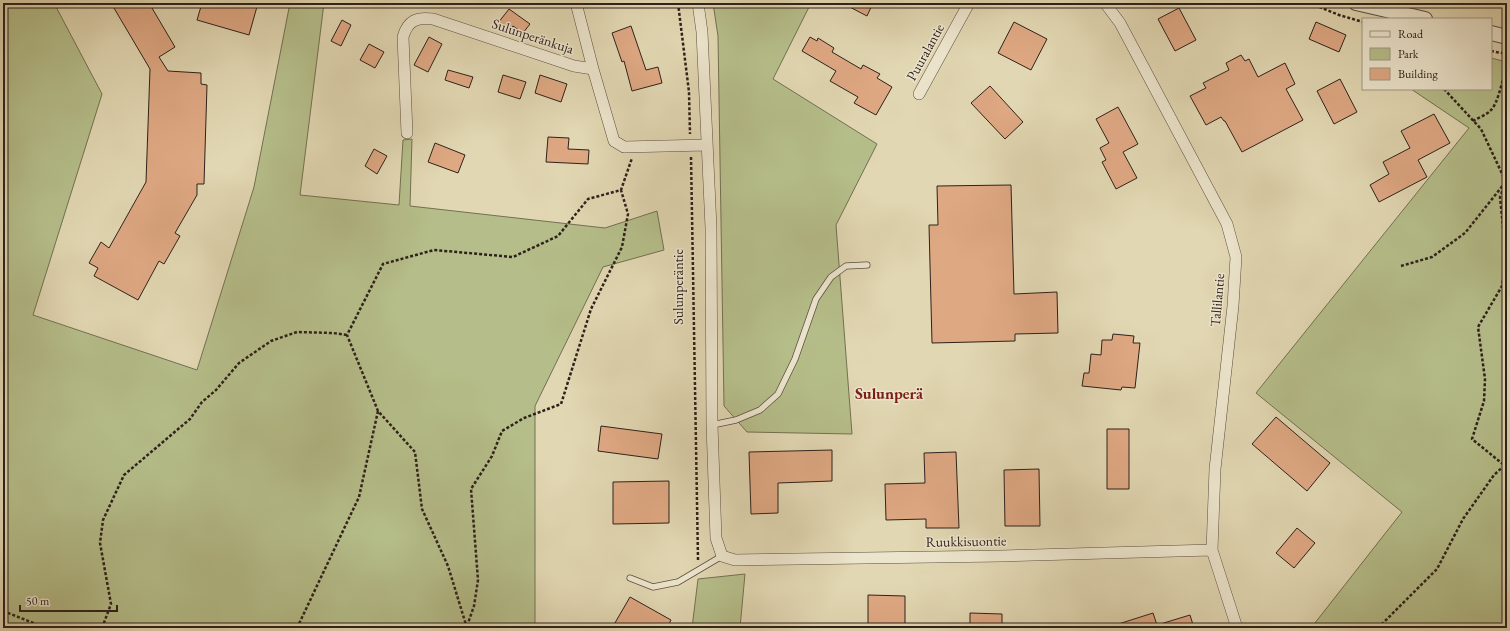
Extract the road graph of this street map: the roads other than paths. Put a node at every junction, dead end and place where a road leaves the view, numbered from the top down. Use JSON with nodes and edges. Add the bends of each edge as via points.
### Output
{"nodes":[{"id":1,"x":576,"y":3,"type":"edge"},
{"id":2,"x":698,"y":3,"type":"edge"},
{"id":3,"x":970,"y":3,"type":"edge"},
{"id":4,"x":1105,"y":3,"type":"edge"},
{"id":5,"x":1356,"y":3,"type":"edge"},
{"id":6,"x":1421,"y":18,"type":"edge"},
{"id":7,"x":1492,"y":33,"type":"edge"},
{"id":8,"x":1507,"y":37,"type":"edge"},
{"id":9,"x":593,"y":69,"type":"junction"},
{"id":10,"x":919,"y":94,"type":"dead end"},
{"id":11,"x":407,"y":133,"type":"dead end"},
{"id":12,"x":707,"y":146,"type":"junction"},
{"id":13,"x":866,"y":265,"type":"dead end"},
{"id":14,"x":712,"y":425,"type":"junction"},
{"id":15,"x":1212,"y":550,"type":"junction"},
{"id":16,"x":722,"y":556,"type":"junction"},
{"id":17,"x":630,"y":578,"type":"dead end"},
{"id":18,"x":1237,"y":628,"type":"edge"}],
"edges":[{"from":1,"to":9,"type":"street"},
{"from":2,"to":12,"type":"street","via":[[702,32]]},
{"from":3,"to":10,"type":"street","name":"Puuralantie"},
{"from":4,"to":15,"type":"street","name":"Tallilantie","via":[[1120,23],[1227,224],[1236,257],[1215,469]]},
{"from":5,"to":6,"type":"street"},
{"from":7,"to":8,"type":"street"},
{"from":9,"to":11,"type":"street","name":"Sulunperänkuja","via":[[574,66],[421,17],[411,22],[403,37]]},
{"from":9,"to":12,"type":"street","via":[[614,142],[624,147]]},
{"from":12,"to":14,"type":"street","via":[[711,228]]},
{"from":13,"to":14,"type":"lane","via":[[846,266],[831,277],[816,299],[795,359],[778,394],[760,410],[736,420]]},
{"from":14,"to":16,"type":"street","via":[[716,538]]},
{"from":15,"to":16,"type":"street","name":"Ruukkisuontie","via":[[743,560]]},
{"from":15,"to":18,"type":"street","name":"Tallilantie"},
{"from":16,"to":17,"type":"lane","via":[[678,582],[653,587]]}]}
